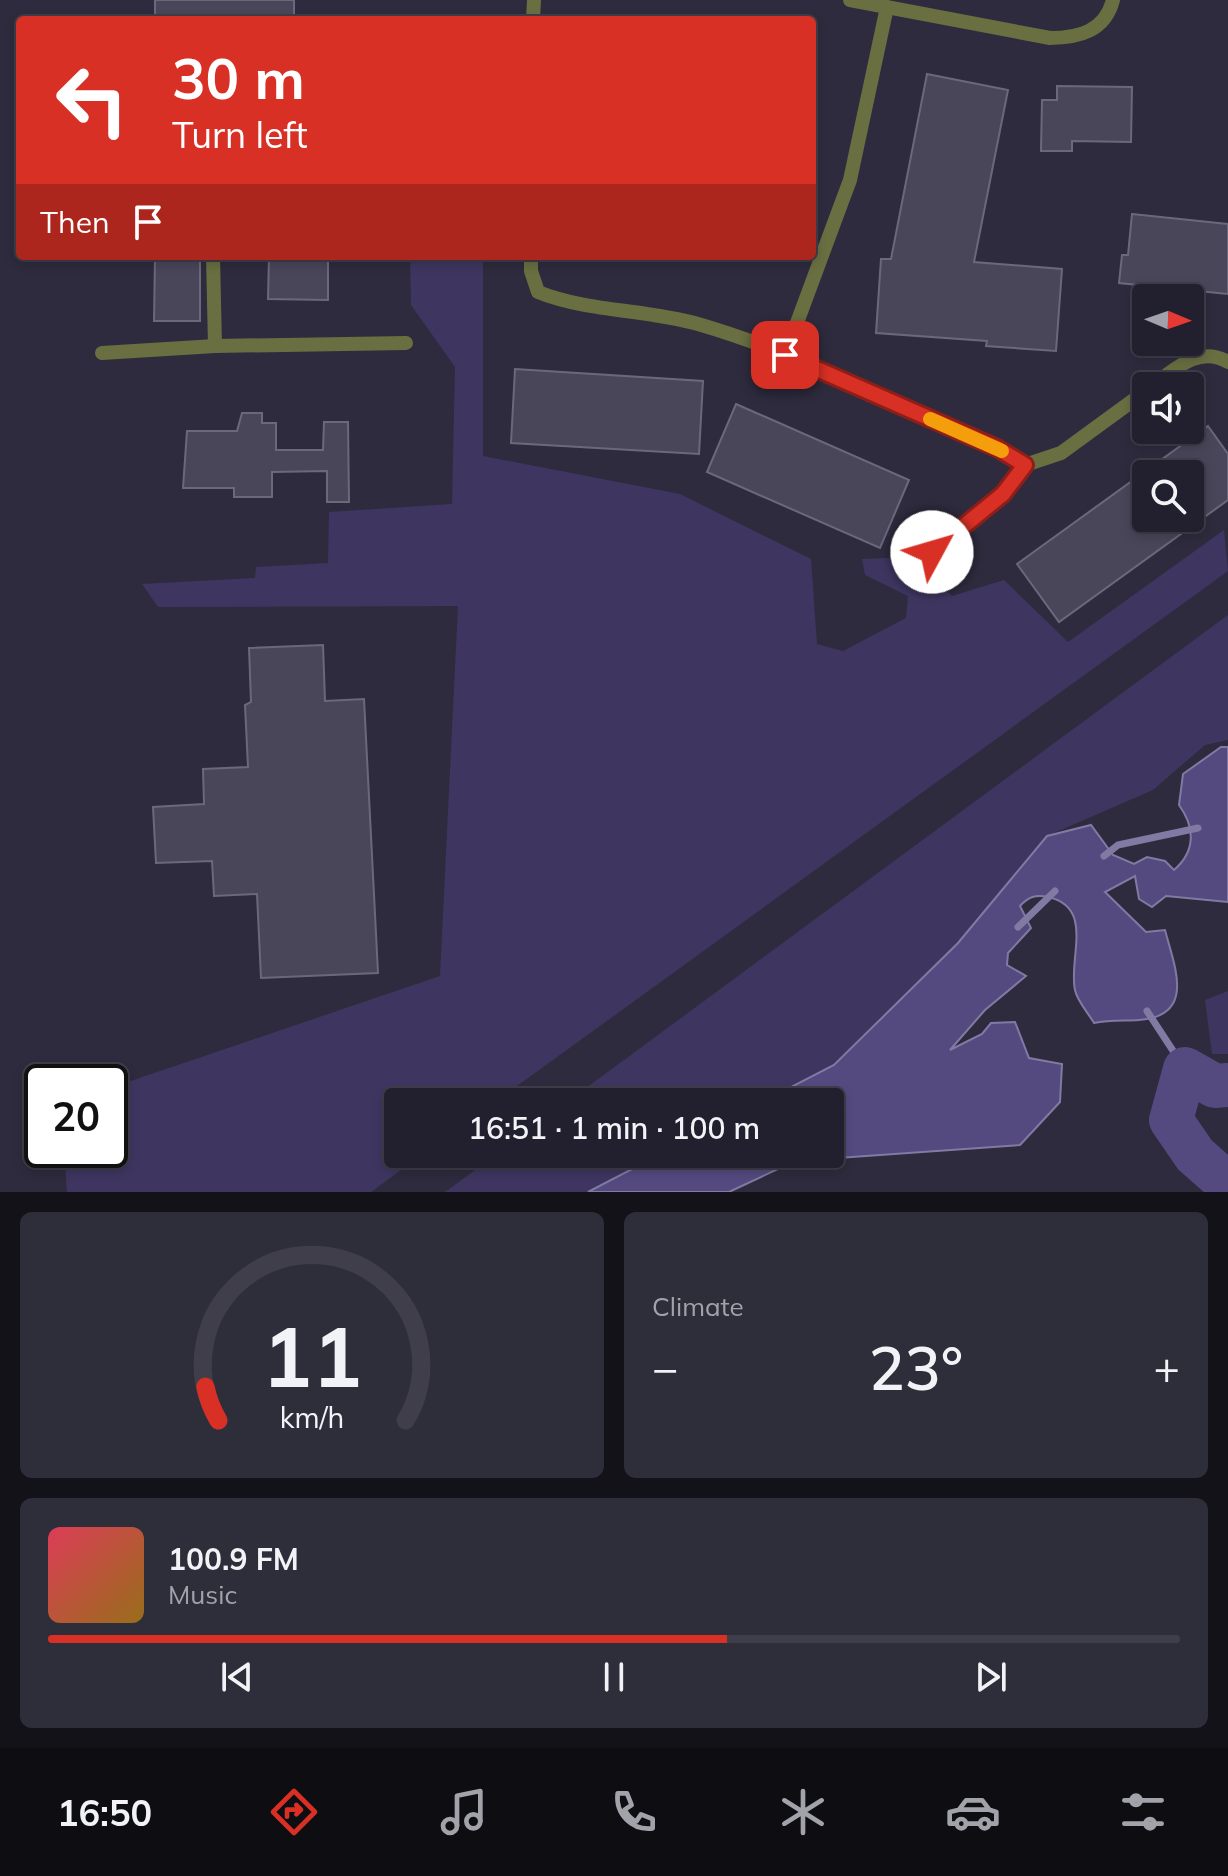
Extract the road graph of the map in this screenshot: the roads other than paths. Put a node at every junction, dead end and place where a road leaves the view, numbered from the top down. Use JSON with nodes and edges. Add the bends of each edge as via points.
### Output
{"nodes":[{"id":1,"x":850,"y":0,"type":"edge"},
{"id":2,"x":1113,"y":0,"type":"edge"},
{"id":3,"x":887,"y":7,"type":"junction"},
{"id":4,"x":213,"y":260,"type":"edge"},
{"id":5,"x":531,"y":260,"type":"edge"},
{"id":6,"x":406,"y":343,"type":"dead end"},
{"id":7,"x":215,"y":346,"type":"junction"},
{"id":8,"x":102,"y":353,"type":"dead end"},
{"id":9,"x":785,"y":355,"type":"junction"},
{"id":10,"x":1228,"y":362,"type":"edge"},
{"id":11,"x":1171,"y":372,"type":"edge"},
{"id":12,"x":1132,"y":401,"type":"edge"},
{"id":13,"x":1025,"y":465,"type":"junction"},
{"id":14,"x":932,"y":552,"type":"dead end"}],
"edges":[{"from":1,"to":3,"type":"lane"},
{"from":2,"to":3,"type":"lane","via":[[1096,29],[1074,38]]},
{"from":3,"to":9,"type":"lane","via":[[850,180]]},
{"from":4,"to":7,"type":"lane"},
{"from":5,"to":9,"type":"lane","via":[[538,292],[557,300],[684,320]]},
{"from":6,"to":7,"type":"lane"},
{"from":7,"to":8,"type":"lane"},
{"from":9,"to":13,"type":"lane"},
{"from":10,"to":11,"type":"lane","via":[[1204,355]]},
{"from":12,"to":13,"type":"lane","via":[[1061,453]]},
{"from":13,"to":14,"type":"lane","via":[[1003,494]]}]}
